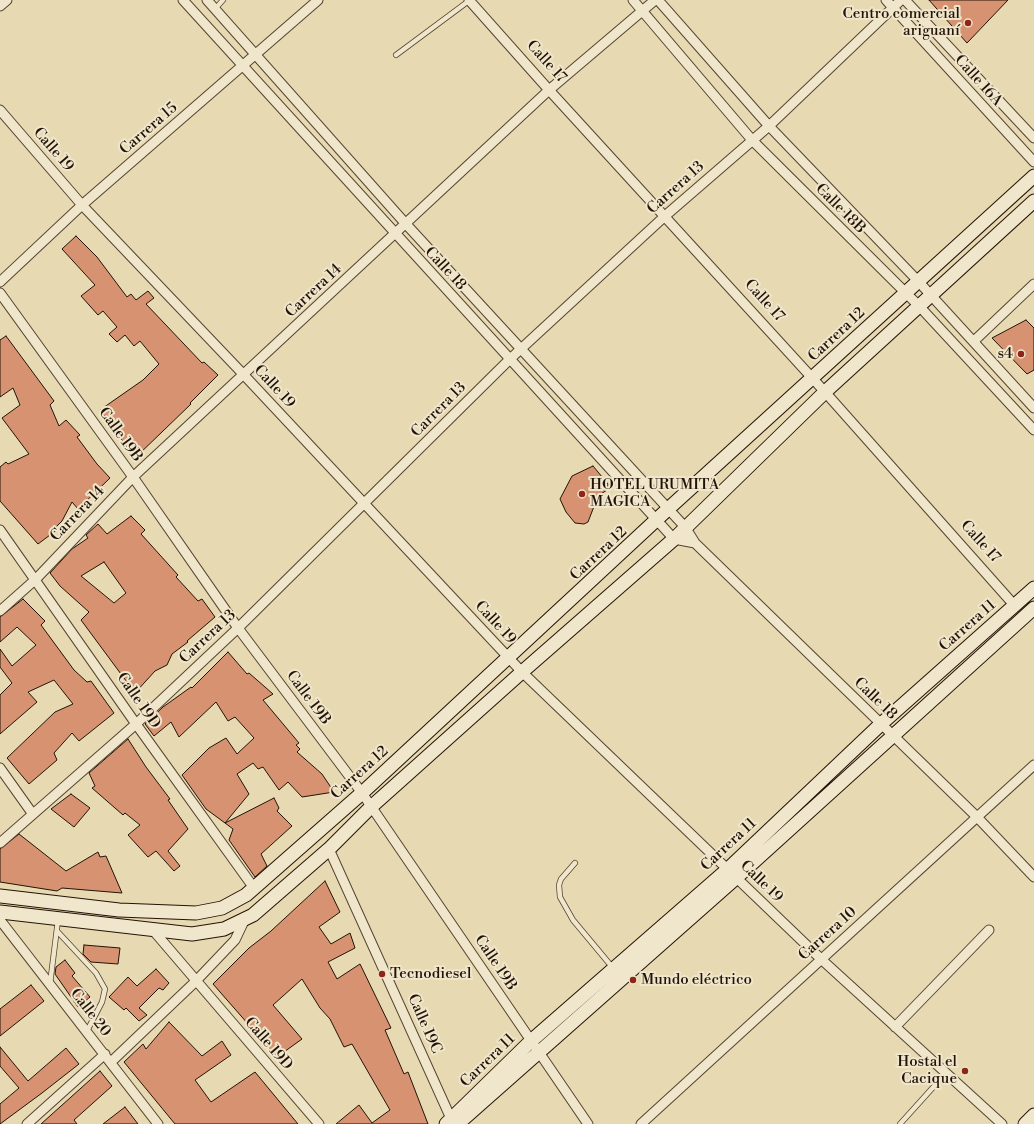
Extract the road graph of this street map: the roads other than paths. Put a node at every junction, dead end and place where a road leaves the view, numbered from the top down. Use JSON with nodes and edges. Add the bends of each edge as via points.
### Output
{"nodes":[{"id":1,"x":7,"y":0,"type":"edge"},
{"id":2,"x":183,"y":0,"type":"edge"},
{"id":3,"x":207,"y":0,"type":"edge"},
{"id":4,"x":223,"y":0,"type":"edge"},
{"id":5,"x":318,"y":0,"type":"edge"},
{"id":6,"x":470,"y":0,"type":"edge"},
{"id":7,"x":633,"y":0,"type":"edge"},
{"id":8,"x":656,"y":0,"type":"edge"},
{"id":9,"x":886,"y":0,"type":"edge"},
{"id":10,"x":901,"y":0,"type":"edge"},
{"id":11,"x":905,"y":0,"type":"edge"},
{"id":12,"x":0,"y":6,"type":"edge"},
{"id":13,"x":892,"y":7,"type":"junction"},
{"id":14,"x":215,"y":9,"type":"junction"},
{"id":15,"x":644,"y":11,"type":"junction"},
{"id":16,"x":256,"y":54,"type":"junction"},
{"id":17,"x":396,"y":55,"type":"dead end"},
{"id":18,"x":243,"y":65,"type":"junction"},
{"id":19,"x":549,"y":90,"type":"junction"},
{"id":20,"x":0,"y":110,"type":"edge"},
{"id":21,"x":769,"y":126,"type":"junction"},
{"id":22,"x":1034,"y":138,"type":"edge"},
{"id":23,"x":752,"y":140,"type":"junction"},
{"id":24,"x":1034,"y":162,"type":"edge"},
{"id":25,"x":1034,"y":176,"type":"edge"},
{"id":26,"x":1034,"y":201,"type":"edge"},
{"id":27,"x":82,"y":205,"type":"junction"},
{"id":28,"x":665,"y":216,"type":"junction"},
{"id":29,"x":405,"y":223,"type":"junction"},
{"id":30,"x":395,"y":235,"type":"junction"},
{"id":31,"x":918,"y":281,"type":"junction"},
{"id":32,"x":0,"y":282,"type":"edge"},
{"id":33,"x":1034,"y":284,"type":"edge"},
{"id":34,"x":0,"y":293,"type":"edge"},
{"id":35,"x":905,"y":294,"type":"junction"},
{"id":36,"x":932,"y":296,"type":"junction"},
{"id":37,"x":920,"y":307,"type":"junction"},
{"id":38,"x":974,"y":341,"type":"junction"},
{"id":39,"x":521,"y":350,"type":"junction"},
{"id":40,"x":510,"y":360,"type":"junction"},
{"id":41,"x":244,"y":374,"type":"junction"},
{"id":42,"x":813,"y":379,"type":"junction"},
{"id":43,"x":825,"y":392,"type":"junction"},
{"id":44,"x":1034,"y":408,"type":"edge"},
{"id":45,"x":1034,"y":430,"type":"edge"},
{"id":46,"x":133,"y":477,"type":"junction"},
{"id":47,"x":365,"y":505,"type":"junction"},
{"id":48,"x":668,"y":509,"type":"junction"},
{"id":49,"x":658,"y":521,"type":"junction"},
{"id":50,"x":685,"y":527,"type":"junction"},
{"id":51,"x":0,"y":530,"type":"edge"},
{"id":52,"x":674,"y":539,"type":"junction"},
{"id":53,"x":695,"y":543,"type":"junction"},
{"id":54,"x":36,"y":579,"type":"junction"},
{"id":55,"x":1034,"y":588,"type":"edge"},
{"id":56,"x":1015,"y":606,"type":"junction"},
{"id":57,"x":0,"y":611,"type":"edge"},
{"id":58,"x":1031,"y":616,"type":"edge"},
{"id":59,"x":238,"y":628,"type":"junction"},
{"id":60,"x":509,"y":658,"type":"junction"},
{"id":61,"x":522,"y":672,"type":"junction"},
{"id":62,"x":136,"y":724,"type":"junction"},
{"id":63,"x":881,"y":724,"type":"junction"},
{"id":64,"x":892,"y":735,"type":"junction"},
{"id":65,"x":1034,"y":765,"type":"edge"},
{"id":66,"x":0,"y":768,"type":"edge"},
{"id":67,"x":362,"y":793,"type":"junction"},
{"id":68,"x":371,"y":807,"type":"junction"},
{"id":69,"x":32,"y":813,"type":"junction"},
{"id":70,"x":977,"y":817,"type":"junction"},
{"id":71,"x":0,"y":843,"type":"edge"},
{"id":72,"x":329,"y":849,"type":"junction"},
{"id":73,"x":575,"y":862,"type":"dead end"},
{"id":74,"x":731,"y":874,"type":"junction"},
{"id":75,"x":1034,"y":877,"type":"edge"},
{"id":76,"x":254,"y":888,"type":"junction"},
{"id":77,"x":0,"y":896,"type":"edge"},
{"id":78,"x":0,"y":912,"type":"edge"},
{"id":79,"x":0,"y":920,"type":"edge"},
{"id":80,"x":244,"y":921,"type":"junction"},
{"id":81,"x":58,"y":925,"type":"junction"},
{"id":82,"x":152,"y":930,"type":"junction"},
{"id":83,"x":989,"y":930,"type":"dead end"},
{"id":84,"x":821,"y":959,"type":"junction"},
{"id":85,"x":618,"y":973,"type":"junction"},
{"id":86,"x":195,"y":982,"type":"junction"},
{"id":87,"x":50,"y":984,"type":"junction"},
{"id":88,"x":895,"y":1027,"type":"junction"},
{"id":89,"x":87,"y":1031,"type":"junction"},
{"id":90,"x":531,"y":1041,"type":"junction"},
{"id":91,"x":539,"y":1052,"type":"junction"},
{"id":92,"x":105,"y":1054,"type":"junction"},
{"id":93,"x":111,"y":1062,"type":"junction"},
{"id":94,"x":946,"y":1073,"type":"junction"},
{"id":95,"x":1034,"y":1115,"type":"edge"},
{"id":96,"x":452,"y":1123,"type":"edge"},
{"id":97,"x":27,"y":1124,"type":"edge"},
{"id":98,"x":158,"y":1124,"type":"edge"},
{"id":99,"x":319,"y":1124,"type":"edge"},
{"id":100,"x":588,"y":1124,"type":"edge"},
{"id":101,"x":641,"y":1124,"type":"edge"},
{"id":102,"x":900,"y":1124,"type":"edge"},
{"id":103,"x":1002,"y":1124,"type":"edge"},
{"id":104,"x":1025,"y":1124,"type":"edge"}],
"edges":[{"from":1,"to":12,"type":"street"},
{"from":2,"to":18,"type":"street","name":"Calle 18"},
{"from":3,"to":14,"type":"street","name":"Calle 18"},
{"from":4,"to":14,"type":"lane"},
{"from":5,"to":16,"type":"street","name":"Carrera 15"},
{"from":6,"to":17,"type":"lane"},
{"from":6,"to":19,"type":"street","name":"Calle 17"},
{"from":7,"to":15,"type":"street","name":"Calle 18B"},
{"from":8,"to":15,"type":"street","name":"Carrera 14"},
{"from":8,"to":21,"type":"street","name":"Calle 18B"},
{"from":9,"to":13,"type":"street","name":"Calle 16A"},
{"from":10,"to":13,"type":"street","name":"Carrera 13"},
{"from":11,"to":22,"type":"street","name":"Calle 16A"},
{"from":13,"to":21,"type":"street","name":"Carrera 13"},
{"from":13,"to":24,"type":"street","name":"Calle 16A"},
{"from":14,"to":16,"type":"street","name":"Calle 18"},
{"from":15,"to":19,"type":"street","name":"Carrera 14"},
{"from":15,"to":23,"type":"street","name":"Calle 18B"},
{"from":16,"to":18,"type":"street","name":"Carrera 15"},
{"from":16,"to":29,"type":"street","name":"Calle 18"},
{"from":18,"to":27,"type":"street","name":"Carrera 15"},
{"from":18,"to":30,"type":"street","name":"Calle 18"},
{"from":19,"to":28,"type":"street","name":"Calle 17"},
{"from":19,"to":29,"type":"street","name":"Carrera 14"},
{"from":20,"to":27,"type":"street","name":"Calle 19"},
{"from":21,"to":23,"type":"street","name":"Carrera 13"},
{"from":21,"to":31,"type":"street","name":"Calle 18B"},
{"from":23,"to":28,"type":"street","name":"Carrera 13"},
{"from":23,"to":35,"type":"street","name":"Calle 18B"},
{"from":25,"to":31,"type":"street","name":"Carrera 12"},
{"from":26,"to":36,"type":"street"},
{"from":27,"to":32,"type":"street","name":"Carrera 15"},
{"from":27,"to":41,"type":"street","name":"Calle 19"},
{"from":28,"to":39,"type":"street","name":"Carrera 13"},
{"from":28,"to":42,"type":"street","name":"Calle 17"},
{"from":29,"to":30,"type":"street","name":"Carrera 14"},
{"from":29,"to":39,"type":"street","name":"Calle 18"},
{"from":30,"to":40,"type":"street","name":"Calle 18"},
{"from":30,"to":41,"type":"street","name":"Carrera 14"},
{"from":31,"to":35,"type":"street","name":"Carrera 12"},
{"from":31,"to":36,"type":"street","name":"Calle 18B"},
{"from":33,"to":38,"type":"street"},
{"from":34,"to":46,"type":"street","name":"Calle 19B"},
{"from":35,"to":37,"type":"street","name":"Calle 18B"},
{"from":35,"to":42,"type":"street","name":"Carrera 12"},
{"from":36,"to":37,"type":"street"},
{"from":36,"to":38,"type":"street","name":"Calle 18B"},
{"from":37,"to":43,"type":"street"},
{"from":37,"to":45,"type":"street","name":"Calle 18B"},
{"from":38,"to":44,"type":"street","name":"Calle 18B"},
{"from":39,"to":40,"type":"street","name":"Carrera 13"},
{"from":39,"to":48,"type":"street","name":"Calle 18"},
{"from":40,"to":47,"type":"street","name":"Carrera 13"},
{"from":40,"to":49,"type":"street","name":"Calle 18"},
{"from":41,"to":46,"type":"street","name":"Carrera 14"},
{"from":41,"to":47,"type":"street","name":"Calle 19"},
{"from":42,"to":43,"type":"street","name":"Calle 17"},
{"from":42,"to":48,"type":"street","name":"Carrera 12"},
{"from":43,"to":50,"type":"street"},
{"from":43,"to":56,"type":"street","name":"Calle 17"},
{"from":46,"to":54,"type":"street","name":"Carrera 14"},
{"from":46,"to":59,"type":"street","name":"Calle 19B"},
{"from":47,"to":59,"type":"street","name":"Carrera 13"},
{"from":47,"to":60,"type":"street","name":"Calle 19"},
{"from":48,"to":49,"type":"street","name":"Carrera 12"},
{"from":48,"to":50,"type":"street","name":"Calle 18"},
{"from":49,"to":52,"type":"street","name":"Calle 18"},
{"from":49,"to":60,"type":"street","name":"Carrera 12"},
{"from":50,"to":52,"type":"street"},
{"from":50,"to":53,"type":"street","name":"Calle 18"},
{"from":51,"to":54,"type":"street","name":"Calle 19D"},
{"from":52,"to":53,"type":"street"},
{"from":52,"to":61,"type":"street"},
{"from":53,"to":63,"type":"street","name":"Calle 18"},
{"from":54,"to":57,"type":"street","name":"Carrera 14"},
{"from":54,"to":62,"type":"street","name":"Calle 19D"},
{"from":55,"to":56,"type":"street","name":"Carrera 11"},
{"from":56,"to":58,"type":"street","name":"Calle 17"},
{"from":56,"to":63,"type":"street","name":"Carrera 11"},
{"from":58,"to":64,"type":"street","name":"Carrera 11"},
{"from":59,"to":62,"type":"street","name":"Carrera 13"},
{"from":59,"to":67,"type":"street","name":"Calle 19B"},
{"from":60,"to":61,"type":"street","name":"Calle 19"},
{"from":60,"to":67,"type":"street","name":"Carrera 12"},
{"from":61,"to":68,"type":"street"},
{"from":61,"to":74,"type":"street","name":"Calle 19"},
{"from":62,"to":69,"type":"street","name":"Carrera 13"},
{"from":62,"to":76,"type":"street","name":"Calle 19D"},
{"from":63,"to":64,"type":"street","name":"Calle 18"},
{"from":63,"to":74,"type":"street","name":"Carrera 11"},
{"from":64,"to":70,"type":"street","name":"Calle 18"},
{"from":64,"to":74,"type":"street","name":"Carrera 11"},
{"from":65,"to":70,"type":"street","name":"Carrera 10"},
{"from":66,"to":69,"type":"street"},
{"from":67,"to":68,"type":"street","name":"Calle 19B"},
{"from":67,"to":76,"type":"street","name":"Carrera 12"},
{"from":68,"to":72,"type":"street"},
{"from":68,"to":90,"type":"street","name":"Calle 19B"},
{"from":69,"to":71,"type":"street","name":"Carrera 13"},
{"from":70,"to":75,"type":"street","name":"Calle 18"},
{"from":70,"to":84,"type":"street","name":"Carrera 10"},
{"from":72,"to":80,"type":"street"},
{"from":72,"to":96,"type":"street","name":"Calle 19C"},
{"from":73,"to":85,"type":"lane","via":[[561,879],[560,897],[573,920]]},
{"from":74,"to":84,"type":"street","name":"Calle 19"},
{"from":74,"to":85,"type":"street","name":"Carrera 11"},
{"from":76,"to":77,"type":"street","name":"Carrera 12","via":[[222,908],[196,914],[119,910]]},
{"from":78,"to":81,"type":"street"},
{"from":79,"to":87,"type":"street","name":"Calle 20"},
{"from":80,"to":82,"type":"street","via":[[203,934]]},
{"from":80,"to":86,"type":"street","via":[[235,940]]},
{"from":81,"to":82,"type":"street"},
{"from":81,"to":87,"type":"lane"},
{"from":81,"to":89,"type":"lane","via":[[105,988],[102,1002]]},
{"from":82,"to":86,"type":"street","name":"Calle 19D"},
{"from":83,"to":88,"type":"street"},
{"from":84,"to":88,"type":"street","name":"Calle 19"},
{"from":84,"to":101,"type":"street","name":"Carrera 10"},
{"from":85,"to":90,"type":"street","name":"Carrera 11"},
{"from":85,"to":91,"type":"street","name":"Carrera 11"},
{"from":86,"to":93,"type":"street"},
{"from":86,"to":99,"type":"street","name":"Calle 19D"},
{"from":87,"to":89,"type":"street","name":"Calle 20"},
{"from":88,"to":94,"type":"street","name":"Calle 19"},
{"from":89,"to":92,"type":"street","name":"Calle 20"},
{"from":90,"to":91,"type":"street","name":"Calle 19B"},
{"from":90,"to":96,"type":"street","name":"Carrera 11"},
{"from":91,"to":96,"type":"street","name":"Carrera 11"},
{"from":91,"to":100,"type":"street","name":"Calle 19B"},
{"from":92,"to":93,"type":"street","name":"Calle 20"},
{"from":92,"to":97,"type":"street"},
{"from":93,"to":98,"type":"street","name":"Calle 20"},
{"from":94,"to":102,"type":"lane"},
{"from":94,"to":103,"type":"street","name":"Calle 19"},
{"from":95,"to":104,"type":"street"}]}
